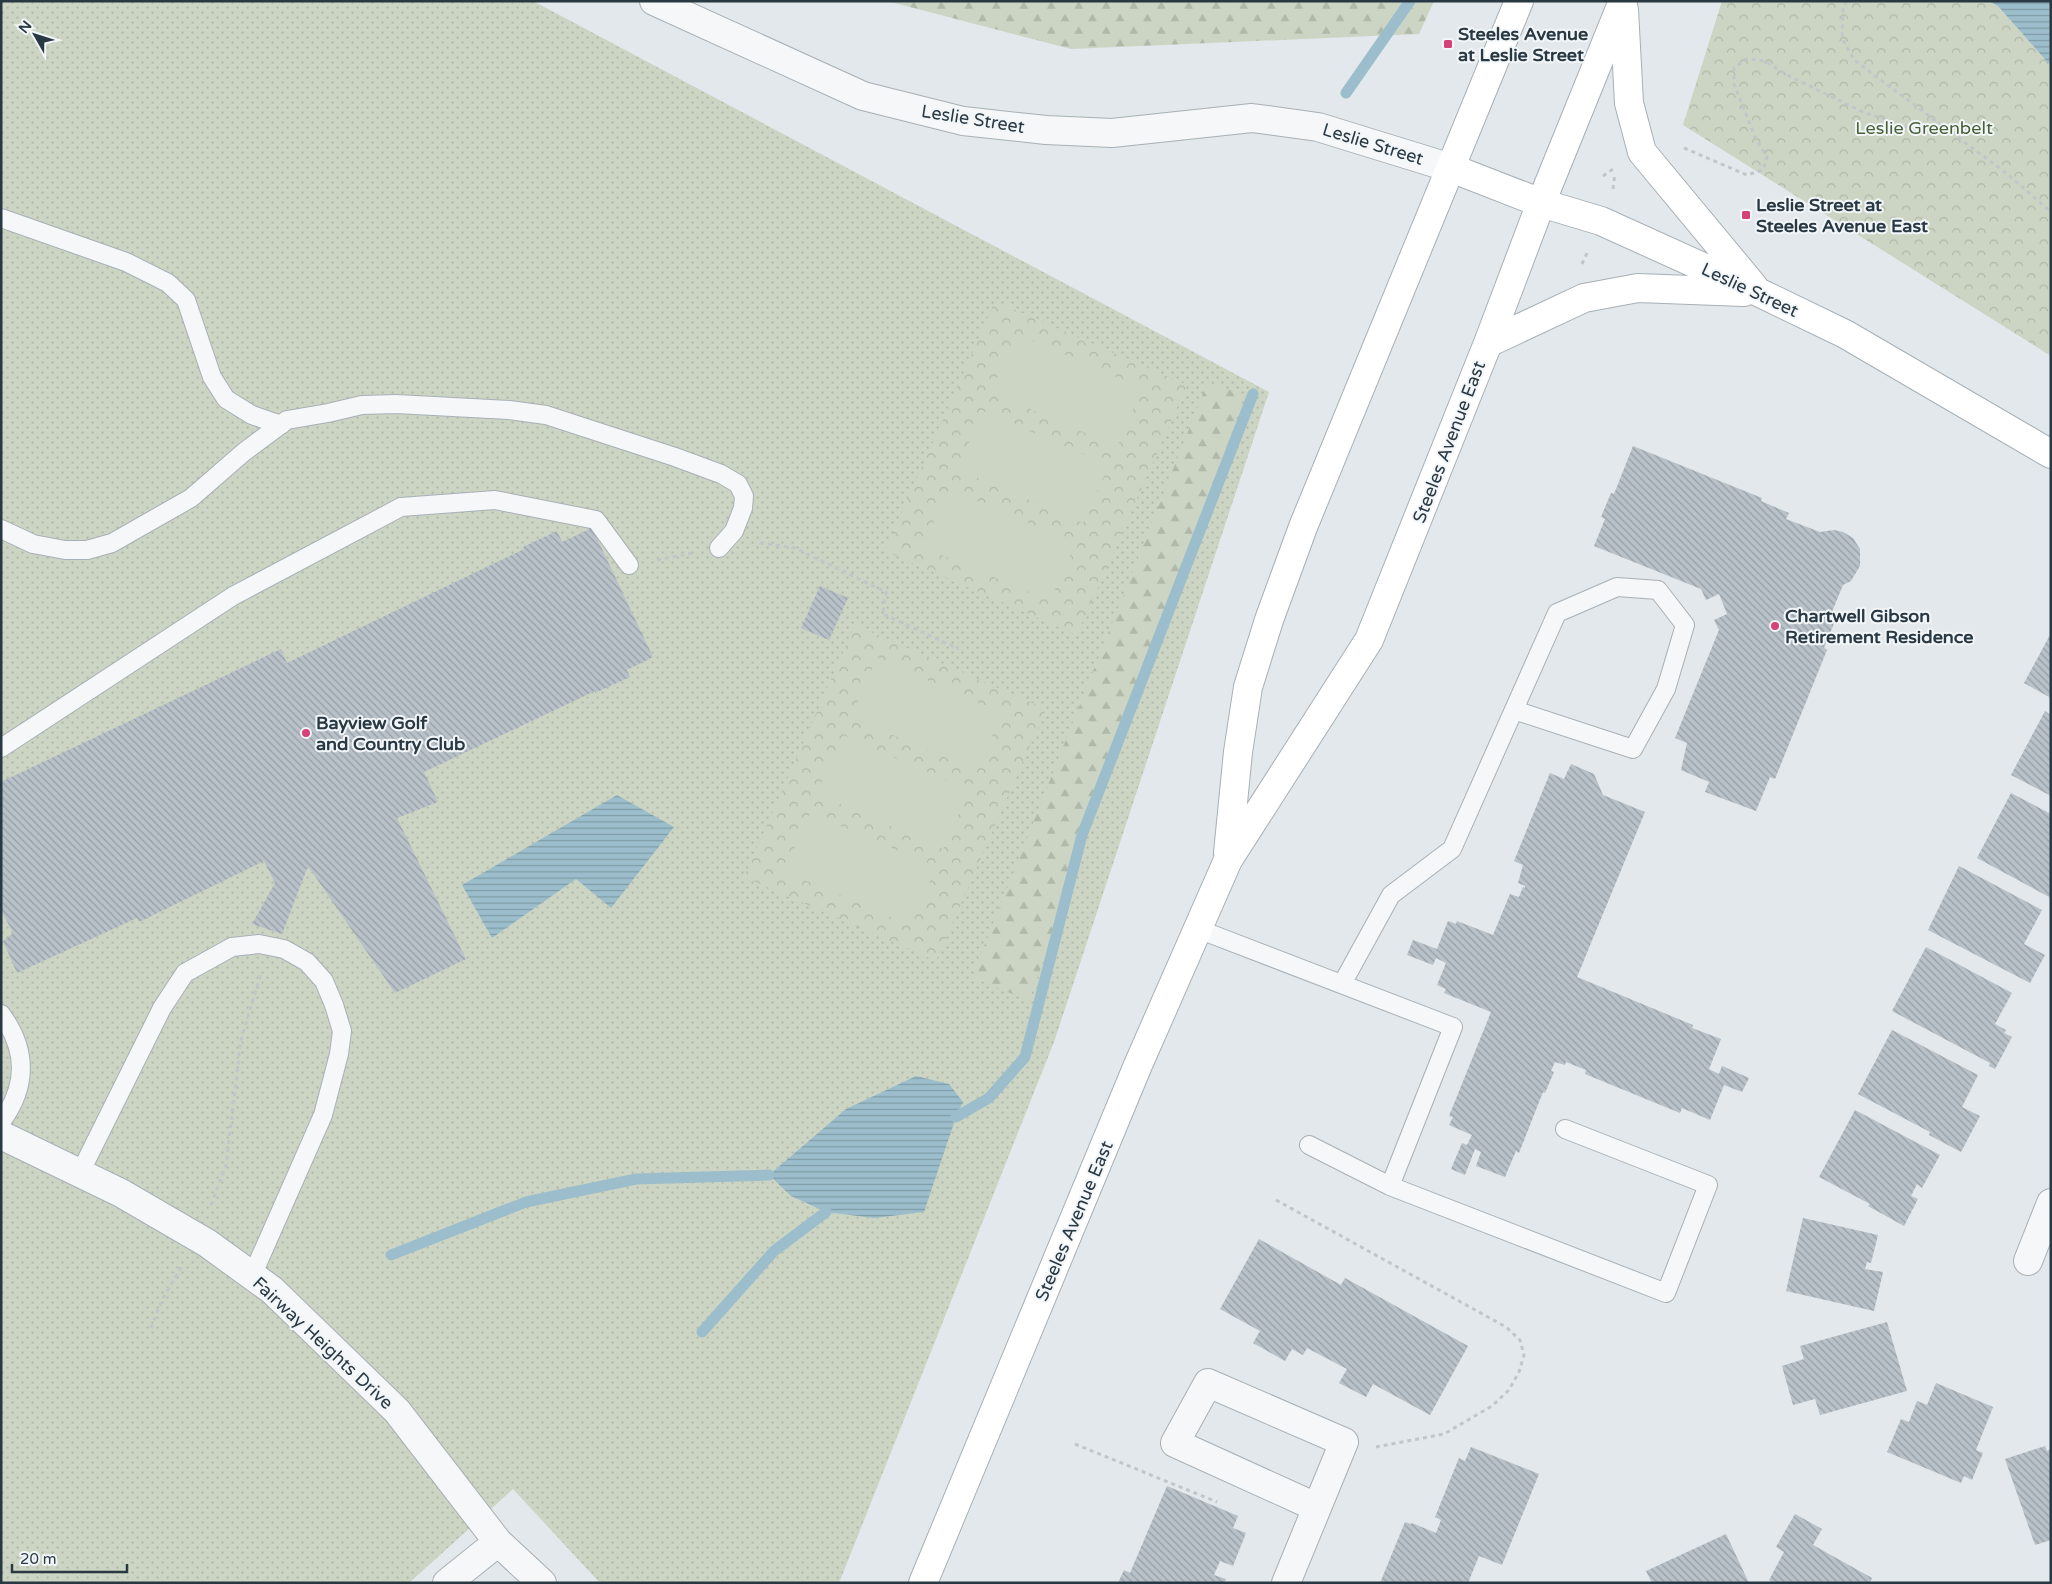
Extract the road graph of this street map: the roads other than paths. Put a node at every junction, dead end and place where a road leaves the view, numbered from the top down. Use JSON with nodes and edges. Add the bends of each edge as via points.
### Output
{"nodes":[{"id":1,"x":654,"y":1,"type":"edge"},
{"id":2,"x":1519,"y":1,"type":"edge"},
{"id":3,"x":1623,"y":1,"type":"edge"},
{"id":4,"x":1451,"y":168,"type":"junction"},
{"id":5,"x":1541,"y":203,"type":"junction"},
{"id":6,"x":1,"y":218,"type":"edge"},
{"id":7,"x":1758,"y":292,"type":"junction"},
{"id":8,"x":1488,"y":343,"type":"junction"},
{"id":9,"x":281,"y":425,"type":"junction"},
{"id":10,"x":2051,"y":454,"type":"edge"},
{"id":11,"x":1,"y":529,"type":"edge"},
{"id":12,"x":719,"y":548,"type":"road end"},
{"id":13,"x":629,"y":565,"type":"road end"},
{"id":14,"x":1514,"y":710,"type":"junction"},
{"id":15,"x":1,"y":748,"type":"edge"},
{"id":16,"x":1228,"y":860,"type":"junction"},
{"id":17,"x":1198,"y":929,"type":"junction"},
{"id":18,"x":1342,"y":984,"type":"junction"},
{"id":19,"x":1,"y":1014,"type":"edge"},
{"id":20,"x":1,"y":1122,"type":"edge"},
{"id":21,"x":1565,"y":1129,"type":"dead end"},
{"id":22,"x":1,"y":1135,"type":"edge"},
{"id":23,"x":1309,"y":1145,"type":"dead end"},
{"id":24,"x":80,"y":1173,"type":"junction"},
{"id":25,"x":1390,"y":1186,"type":"junction"},
{"id":26,"x":2051,"y":1203,"type":"edge"},
{"id":27,"x":2028,"y":1262,"type":"dead end"},
{"id":28,"x":252,"y":1276,"type":"junction"},
{"id":29,"x":1316,"y":1507,"type":"junction"},
{"id":30,"x":498,"y":1542,"type":"junction"},
{"id":31,"x":447,"y":1583,"type":"edge"},
{"id":32,"x":542,"y":1583,"type":"edge"},
{"id":33,"x":923,"y":1583,"type":"edge"},
{"id":34,"x":1286,"y":1583,"type":"edge"}],
"edges":[{"from":1,"to":4,"type":"street","name":"Leslie Street","via":[[863,96],[963,121],[1046,130],[1112,132],[1252,118],[1318,127]]},
{"from":2,"to":4,"type":"main road","name":"Steeles Avenue East"},
{"from":3,"to":5,"type":"main road","name":"Steeles Avenue East"},
{"from":3,"to":7,"type":"main road","via":[[1629,104],[1642,152]]},
{"from":4,"to":5,"type":"main road","name":"Leslie Street"},
{"from":4,"to":16,"type":"main road","name":"Steeles Avenue East","via":[[1303,526],[1269,620],[1248,687]]},
{"from":5,"to":7,"type":"main road","name":"Leslie Street","via":[[1601,222]]},
{"from":5,"to":8,"type":"main road","name":"Steeles Avenue East"},
{"from":6,"to":9,"type":"lane","via":[[126,262],[168,283],[186,300],[212,377],[226,399],[252,415]]},
{"from":7,"to":8,"type":"main road","via":[[1638,288],[1584,298]]},
{"from":7,"to":10,"type":"main road","name":"Leslie Street","via":[[1845,334]]},
{"from":8,"to":16,"type":"main road","name":"Steeles Avenue East","via":[[1369,640]]},
{"from":9,"to":11,"type":"lane","via":[[191,498],[112,543],[88,550],[65,550],[32,544]]},
{"from":9,"to":12,"type":"lane","via":[[287,420],[362,405],[509,410],[546,415],[675,457],[738,484],[744,496],[743,508],[734,531]]},
{"from":13,"to":15,"type":"lane","via":[[596,520],[495,500],[401,506],[233,596]]},
{"from":14,"to":14,"type":"lane","via":[[1557,613],[1617,587],[1658,590],[1685,625],[1666,689],[1633,749]]},
{"from":14,"to":18,"type":"lane","via":[[1452,849],[1391,895]]},
{"from":16,"to":17,"type":"main road","name":"Steeles Avenue East"},
{"from":17,"to":18,"type":"lane"},
{"from":17,"to":33,"type":"main road","name":"Steeles Avenue East"},
{"from":18,"to":25,"type":"lane","via":[[1453,1026]]},
{"from":19,"to":20,"type":"lane","via":[[13,1030],[21,1056],[20,1083],[11,1109]]},
{"from":21,"to":25,"type":"lane","via":[[1708,1185],[1666,1293]]},
{"from":22,"to":24,"type":"street","name":"Fairway Heights Drive"},
{"from":23,"to":25,"type":"lane"},
{"from":24,"to":28,"type":"street","name":"Fairway Heights Drive","via":[[121,1193],[192,1249]]},
{"from":24,"to":28,"type":"lane","via":[[162,1008],[184,973],[232,947],[259,944],[284,949],[307,962],[324,982],[334,1005],[342,1031],[339,1054],[323,1115]]},
{"from":26,"to":27,"type":"street"},
{"from":28,"to":30,"type":"street","name":"Fairway Heights Drive","via":[[272,1290],[397,1411]]},
{"from":29,"to":29,"type":"street","via":[[1344,1442],[1208,1383],[1175,1443]]},
{"from":29,"to":34,"type":"street"},
{"from":30,"to":31,"type":"street"},
{"from":30,"to":32,"type":"street","name":"Fairway Heights Drive"}]}
